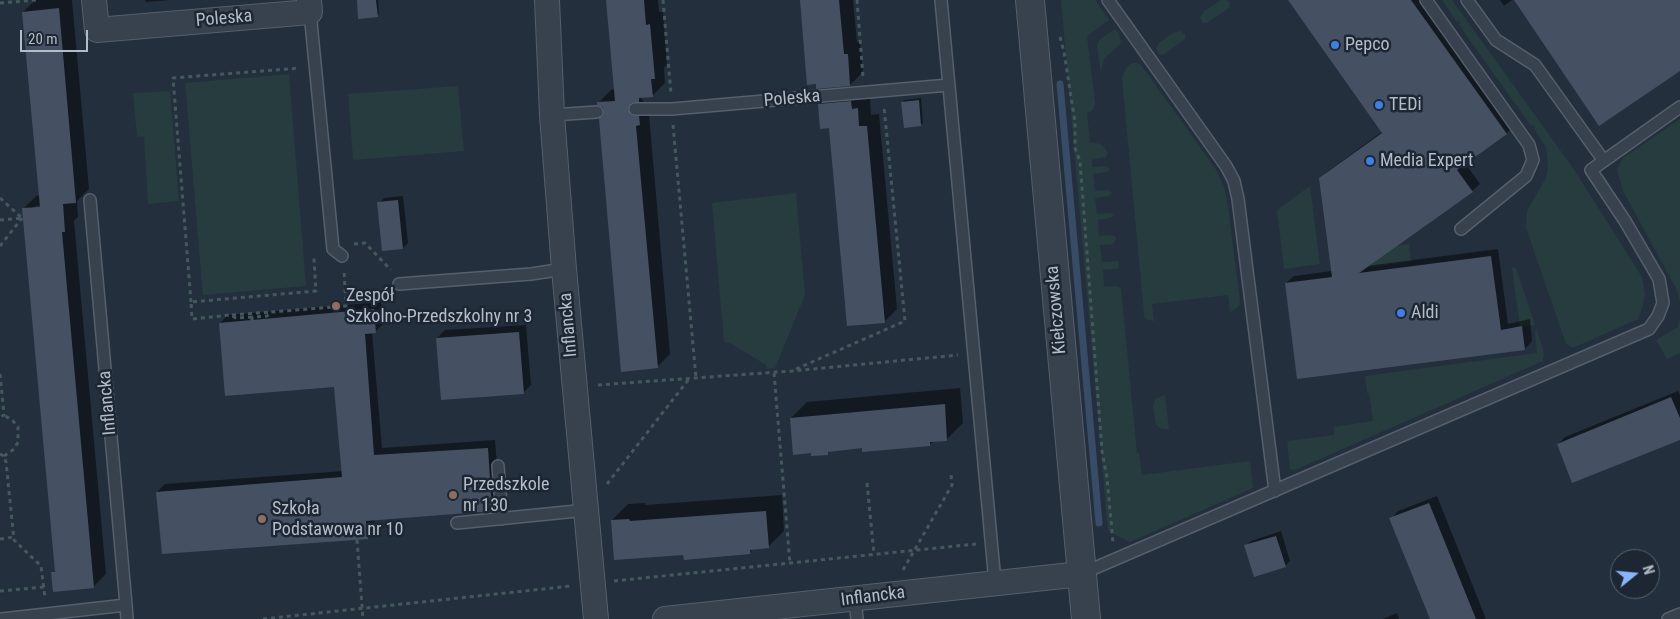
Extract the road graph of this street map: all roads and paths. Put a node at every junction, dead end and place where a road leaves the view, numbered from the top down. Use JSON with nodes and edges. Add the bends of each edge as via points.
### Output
{"nodes":[{"id":1,"x":36,"y":0,"type":"edge"},
{"id":2,"x":94,"y":0,"type":"edge"},
{"id":3,"x":546,"y":0,"type":"edge"},
{"id":4,"x":663,"y":0,"type":"edge"},
{"id":5,"x":857,"y":0,"type":"edge"},
{"id":6,"x":941,"y":0,"type":"edge"},
{"id":7,"x":1030,"y":0,"type":"edge"},
{"id":8,"x":1108,"y":0,"type":"edge"},
{"id":9,"x":1426,"y":0,"type":"edge"},
{"id":10,"x":1467,"y":0,"type":"edge"},
{"id":11,"x":0,"y":3,"type":"edge"},
{"id":12,"x":309,"y":6,"type":"edge"},
{"id":13,"x":1059,"y":34,"type":"dead end"},
{"id":14,"x":315,"y":66,"type":"junction"},
{"id":15,"x":949,"y":85,"type":"junction"},
{"id":16,"x":883,"y":91,"type":"junction"},
{"id":17,"x":864,"y":93,"type":"junction"},
{"id":18,"x":1680,"y":107,"type":"edge"},
{"id":19,"x":636,"y":109,"type":"dead end"},
{"id":20,"x":672,"y":109,"type":"junction"},
{"id":21,"x":597,"y":112,"type":"dead end"},
{"id":22,"x":552,"y":115,"type":"junction"},
{"id":23,"x":1604,"y":161,"type":"junction"},
{"id":24,"x":0,"y":198,"type":"edge"},
{"id":25,"x":90,"y":200,"type":"dead end"},
{"id":26,"x":22,"y":218,"type":"junction"},
{"id":27,"x":0,"y":220,"type":"edge"},
{"id":28,"x":1461,"y":229,"type":"dead end"},
{"id":29,"x":0,"y":246,"type":"edge"},
{"id":30,"x":336,"y":250,"type":"junction"},
{"id":31,"x":564,"y":269,"type":"junction"},
{"id":32,"x":344,"y":272,"type":"dead end"},
{"id":33,"x":399,"y":284,"type":"joint"},
{"id":34,"x":191,"y":302,"type":"junction"},
{"id":35,"x":271,"y":312,"type":"junction"},
{"id":36,"x":230,"y":315,"type":"junction"},
{"id":37,"x":973,"y":353,"type":"junction"},
{"id":38,"x":792,"y":371,"type":"junction"},
{"id":39,"x":774,"y":373,"type":"junction"},
{"id":40,"x":0,"y":374,"type":"edge"},
{"id":41,"x":690,"y":378,"type":"junction"},
{"id":42,"x":696,"y":378,"type":"junction"},
{"id":43,"x":575,"y":387,"type":"junction"},
{"id":44,"x":4,"y":415,"type":"junction"},
{"id":45,"x":0,"y":418,"type":"edge"},
{"id":46,"x":2,"y":455,"type":"edge"},
{"id":47,"x":498,"y":466,"type":"dead end"},
{"id":48,"x":951,"y":475,"type":"dead end"},
{"id":49,"x":867,"y":483,"type":"dead end"},
{"id":50,"x":1275,"y":491,"type":"junction"},
{"id":51,"x":587,"y":510,"type":"junction"},
{"id":52,"x":502,"y":519,"type":"junction"},
{"id":53,"x":457,"y":523,"type":"dead end"},
{"id":54,"x":14,"y":537,"type":"junction"},
{"id":55,"x":0,"y":539,"type":"edge"},
{"id":56,"x":357,"y":540,"type":"dead end"},
{"id":57,"x":991,"y":542,"type":"junction"},
{"id":58,"x":915,"y":549,"type":"junction"},
{"id":59,"x":874,"y":554,"type":"junction"},
{"id":60,"x":1114,"y":560,"type":"junction"},
{"id":61,"x":790,"y":564,"type":"junction"},
{"id":62,"x":1081,"y":574,"type":"junction"},
{"id":63,"x":995,"y":582,"type":"junction"},
{"id":64,"x":593,"y":584,"type":"junction"},
{"id":65,"x":44,"y":587,"type":"junction"},
{"id":66,"x":0,"y":591,"type":"edge"},
{"id":67,"x":897,"y":594,"type":"junction"},
{"id":68,"x":126,"y":605,"type":"junction"},
{"id":69,"x":362,"y":608,"type":"junction"},
{"id":70,"x":856,"y":609,"type":"edge"},
{"id":71,"x":46,"y":614,"type":"junction"},
{"id":72,"x":1680,"y":614,"type":"edge"},
{"id":73,"x":2,"y":619,"type":"edge"},
{"id":74,"x":127,"y":619,"type":"edge"},
{"id":75,"x":263,"y":619,"type":"edge"},
{"id":76,"x":363,"y":619,"type":"edge"},
{"id":77,"x":596,"y":619,"type":"edge"},
{"id":78,"x":665,"y":619,"type":"edge"},
{"id":79,"x":1086,"y":619,"type":"edge"},
{"id":80,"x":1668,"y":619,"type":"edge"}],
"edges":[{"from":1,"to":11,"type":"path"},
{"from":2,"to":12,"type":"street","name":"Poleska","via":[[97,30]]},
{"from":3,"to":22,"type":"street"},
{"from":4,"to":20,"type":"path"},
{"from":5,"to":17,"type":"path"},
{"from":6,"to":15,"type":"lane"},
{"from":7,"to":62,"type":"street","name":"Kiełczowska"},
{"from":8,"to":50,"type":"lane","via":[[1234,181]]},
{"from":9,"to":28,"type":"lane","via":[[1529,145],[1533,160],[1526,176]]},
{"from":10,"to":23,"type":"lane","via":[[1496,40],[1535,65]]},
{"from":12,"to":14,"type":"lane"},
{"from":13,"to":60,"type":"path","via":[[1075,122],[1075,148],[1080,161],[1102,451]]},
{"from":14,"to":30,"type":"lane"},
{"from":14,"to":34,"type":"path","via":[[173,78]]},
{"from":15,"to":16,"type":"lane","name":"Poleska"},
{"from":15,"to":37,"type":"lane"},
{"from":16,"to":17,"type":"lane","name":"Poleska"},
{"from":16,"to":38,"type":"path","via":[[905,321]]},
{"from":17,"to":20,"type":"lane","name":"Poleska"},
{"from":18,"to":23,"type":"lane"},
{"from":19,"to":20,"type":"lane","name":"Poleska"},
{"from":20,"to":42,"type":"path"},
{"from":21,"to":22,"type":"lane"},
{"from":22,"to":31,"type":"street"},
{"from":23,"to":50,"type":"lane","via":[[1591,170],[1659,280],[1663,303],[1649,329]]},
{"from":24,"to":26,"type":"path"},
{"from":25,"to":68,"type":"lane","name":"Inflancka"},
{"from":26,"to":27,"type":"path"},
{"from":26,"to":29,"type":"path"},
{"from":30,"to":33,"type":"path","via":[[365,243],[398,276]]},
{"from":30,"to":34,"type":"path","via":[[314,260],[316,291]]},
{"from":31,"to":33,"type":"lane"},
{"from":31,"to":43,"type":"street","name":"Inflancka"},
{"from":32,"to":35,"type":"path","via":[[346,306]]},
{"from":34,"to":36,"type":"path","via":[[192,319]]},
{"from":35,"to":36,"type":"path"},
{"from":35,"to":36,"type":"path","via":[[267,316],[252,318]]},
{"from":37,"to":38,"type":"path"},
{"from":37,"to":57,"type":"lane"},
{"from":38,"to":39,"type":"path"},
{"from":39,"to":42,"type":"path"},
{"from":39,"to":61,"type":"path"},
{"from":40,"to":44,"type":"path"},
{"from":41,"to":42,"type":"path"},
{"from":41,"to":43,"type":"path"},
{"from":41,"to":51,"type":"path"},
{"from":43,"to":51,"type":"street","name":"Inflancka"},
{"from":44,"to":45,"type":"path"},
{"from":44,"to":46,"type":"path","via":[[18,427],[18,442],[14,449]]},
{"from":46,"to":54,"type":"path","via":[[6,462]]},
{"from":47,"to":52,"type":"lane"},
{"from":48,"to":58,"type":"path","via":[[952,485]]},
{"from":49,"to":59,"type":"path"},
{"from":50,"to":60,"type":"lane"},
{"from":51,"to":52,"type":"lane"},
{"from":51,"to":64,"type":"street","name":"Inflancka"},
{"from":52,"to":53,"type":"lane"},
{"from":54,"to":55,"type":"path"},
{"from":54,"to":65,"type":"path","via":[[41,566]]},
{"from":56,"to":69,"type":"path"},
{"from":57,"to":58,"type":"path"},
{"from":57,"to":63,"type":"lane"},
{"from":58,"to":59,"type":"path"},
{"from":58,"to":67,"type":"path","via":[[896,582]]},
{"from":59,"to":61,"type":"path"},
{"from":60,"to":62,"type":"lane"},
{"from":61,"to":64,"type":"path"},
{"from":62,"to":63,"type":"street","name":"Inflancka"},
{"from":62,"to":79,"type":"street","name":"Kiełczowska"},
{"from":63,"to":67,"type":"street","name":"Inflancka"},
{"from":64,"to":69,"type":"path"},
{"from":64,"to":77,"type":"street","name":"Inflancka"},
{"from":65,"to":66,"type":"path"},
{"from":65,"to":71,"type":"path"},
{"from":67,"to":70,"type":"street","name":"Inflancka"},
{"from":68,"to":71,"type":"lane"},
{"from":68,"to":74,"type":"lane","name":"Inflancka"},
{"from":69,"to":75,"type":"path"},
{"from":69,"to":76,"type":"path"},
{"from":70,"to":78,"type":"street","name":"Inflancka"},
{"from":71,"to":73,"type":"lane"},
{"from":72,"to":80,"type":"lane"}]}
